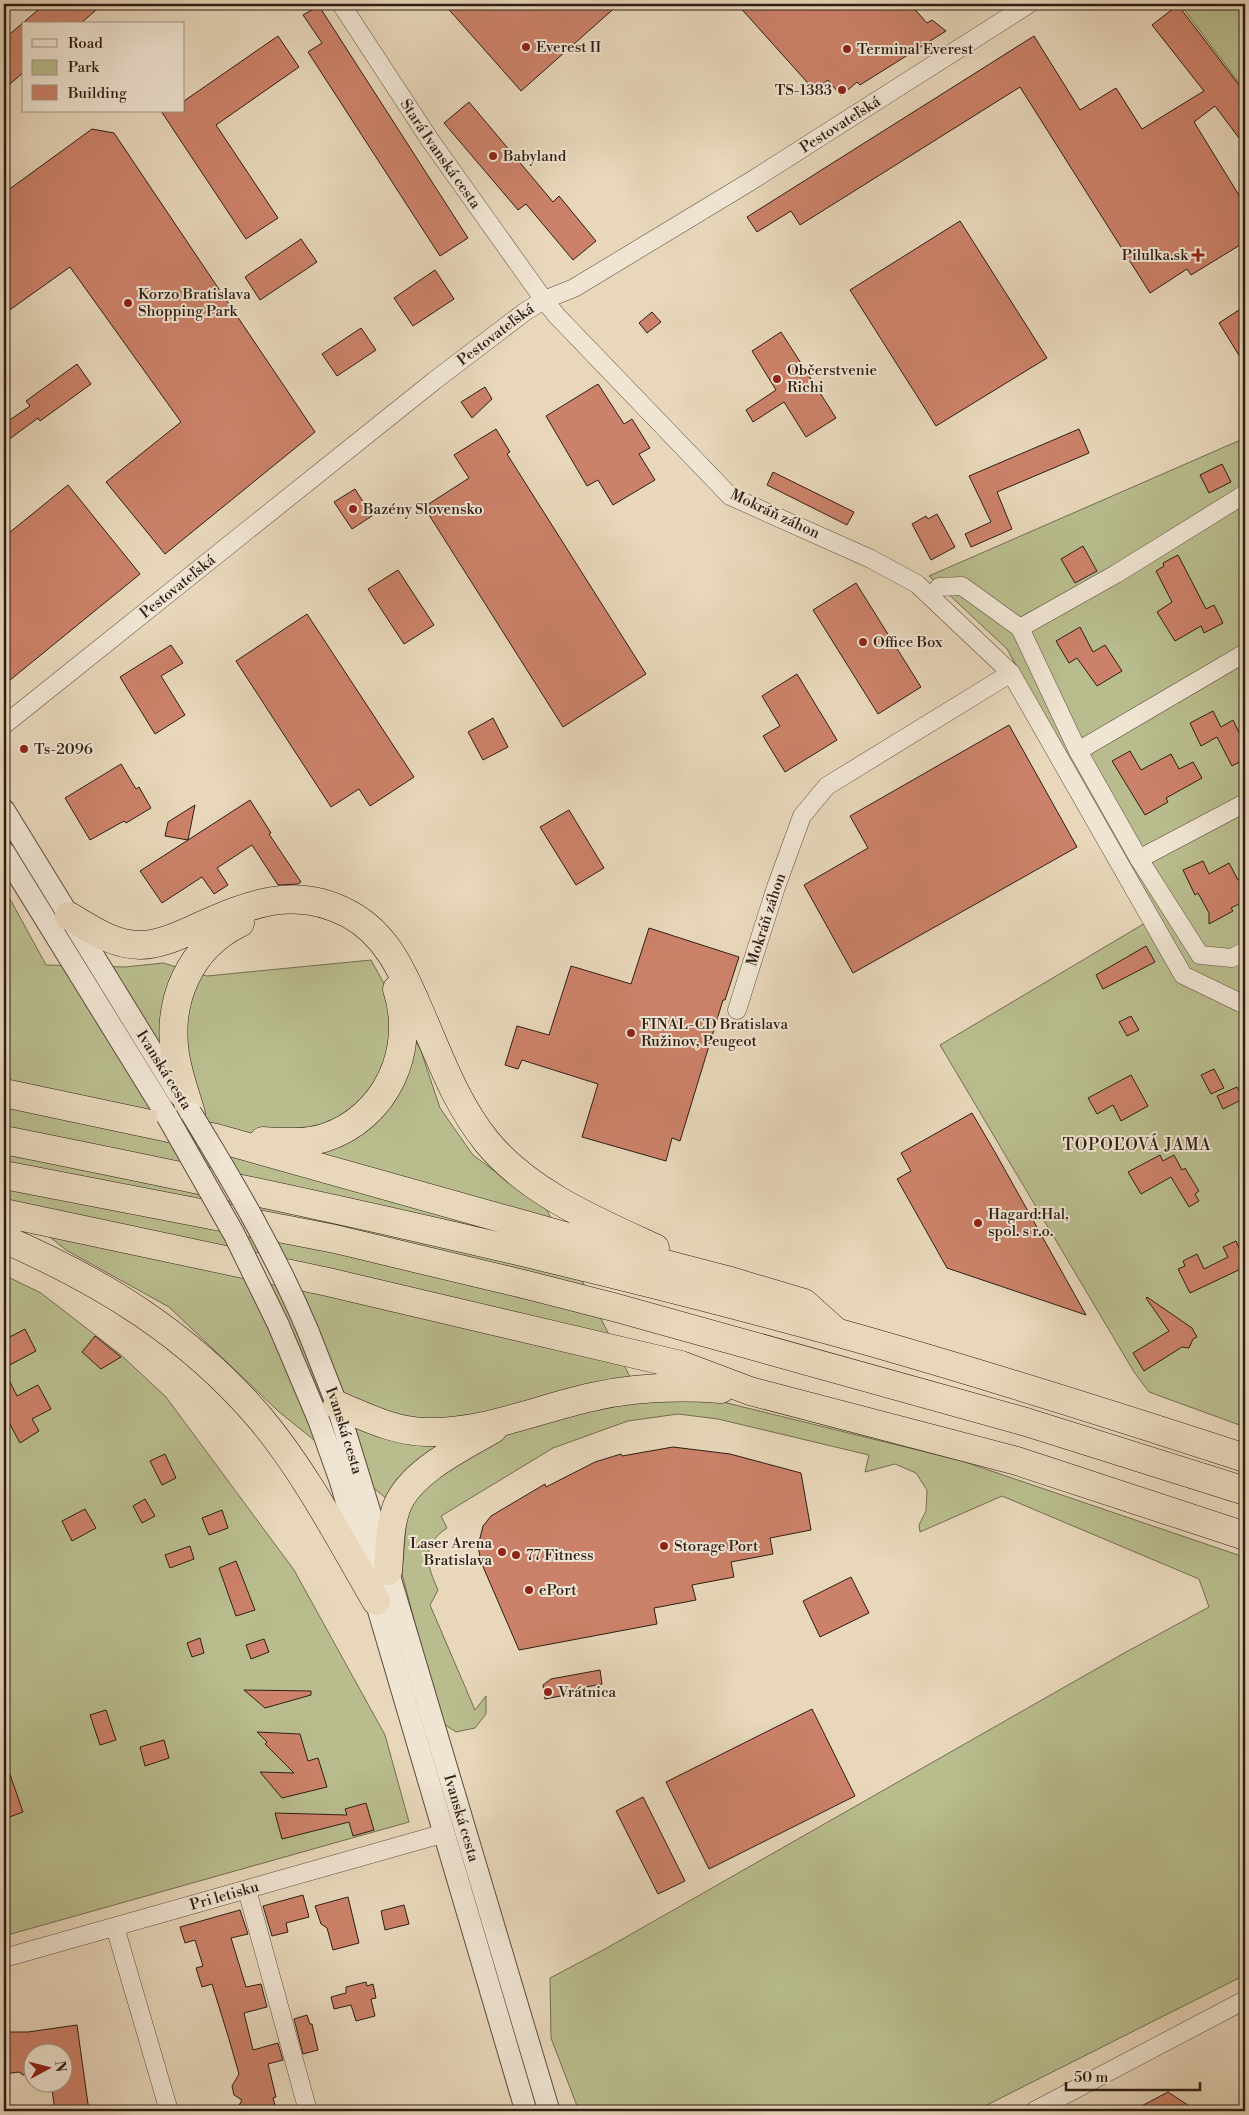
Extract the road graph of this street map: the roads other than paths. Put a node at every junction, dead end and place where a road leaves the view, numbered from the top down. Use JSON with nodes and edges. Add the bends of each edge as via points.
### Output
{"nodes":[{"id":1,"x":341,"y":4,"type":"edge"},
{"id":2,"x":1029,"y":4,"type":"edge"},
{"id":3,"x":544,"y":300,"type":"junction"},
{"id":4,"x":1245,"y":494,"type":"edge"},
{"id":5,"x":939,"y":587,"type":"dead end"},
{"id":6,"x":1020,"y":628,"type":"junction"},
{"id":7,"x":1245,"y":654,"type":"edge"},
{"id":8,"x":1011,"y":673,"type":"junction"},
{"id":9,"x":4,"y":725,"type":"edge"},
{"id":10,"x":1078,"y":750,"type":"junction"},
{"id":11,"x":1245,"y":803,"type":"edge"},
{"id":12,"x":4,"y":810,"type":"edge"},
{"id":13,"x":4,"y":852,"type":"edge"},
{"id":14,"x":1139,"y":859,"type":"junction"},
{"id":15,"x":69,"y":916,"type":"junction"},
{"id":16,"x":1245,"y":951,"type":"edge"},
{"id":17,"x":389,"y":959,"type":"junction"},
{"id":18,"x":1245,"y":1004,"type":"edge"},
{"id":19,"x":738,"y":1010,"type":"dead end"},
{"id":20,"x":4,"y":1093,"type":"edge"},
{"id":21,"x":190,"y":1113,"type":"junction"},
{"id":22,"x":216,"y":1138,"type":"junction"},
{"id":23,"x":4,"y":1140,"type":"edge"},
{"id":24,"x":4,"y":1175,"type":"edge"},
{"id":25,"x":4,"y":1213,"type":"edge"},
{"id":26,"x":4,"y":1239,"type":"edge"},
{"id":27,"x":727,"y":1280,"type":"junction"},
{"id":28,"x":838,"y":1333,"type":"junction"},
{"id":29,"x":300,"y":1374,"type":"junction"},
{"id":30,"x":750,"y":1390,"type":"junction"},
{"id":31,"x":337,"y":1405,"type":"junction"},
{"id":32,"x":504,"y":1423,"type":"junction"},
{"id":33,"x":1245,"y":1458,"type":"edge"},
{"id":34,"x":1245,"y":1491,"type":"edge"},
{"id":35,"x":1245,"y":1536,"type":"edge"},
{"id":36,"x":388,"y":1571,"type":"junction"},
{"id":37,"x":376,"y":1601,"type":"junction"},
{"id":38,"x":444,"y":1833,"type":"junction"},
{"id":39,"x":247,"y":1890,"type":"junction"},
{"id":40,"x":115,"y":1927,"type":"junction"},
{"id":41,"x":4,"y":1958,"type":"edge"},
{"id":42,"x":1245,"y":2000,"type":"edge"},
{"id":43,"x":169,"y":2111,"type":"edge"},
{"id":44,"x":308,"y":2111,"type":"edge"},
{"id":45,"x":526,"y":2111,"type":"edge"},
{"id":46,"x":549,"y":2111,"type":"edge"},
{"id":47,"x":1034,"y":2111,"type":"edge"}],
"edges":[{"from":1,"to":3,"type":"street","name":"Stará Ivanská cesta","via":[[430,140]]},
{"from":2,"to":3,"type":"street","name":"Pestovateľská","via":[[751,181],[574,288]]},
{"from":3,"to":8,"type":"street","name":"Mokráň záhon","via":[[730,496],[775,514],[917,584]]},
{"from":3,"to":9,"type":"street","name":"Pestovateľská","via":[[434,381]]},
{"from":4,"to":6,"type":"street","via":[[1116,574]]},
{"from":5,"to":6,"type":"street","via":[[962,586]]},
{"from":6,"to":10,"type":"street"},
{"from":7,"to":10,"type":"street"},
{"from":8,"to":18,"type":"street","name":"Mokráň záhon","via":[[1183,975]]},
{"from":8,"to":19,"type":"street","name":"Mokráň záhon","via":[[826,786],[802,816]]},
{"from":10,"to":14,"type":"street"},
{"from":11,"to":14,"type":"street"},
{"from":12,"to":15,"type":"street","name":"Ivanská cesta"},
{"from":13,"to":29,"type":"street","name":"Ivanská cesta","bridge":true,"via":[[214,1198],[255,1275]]},
{"from":14,"to":16,"type":"street","via":[[1200,955],[1232,958]]},
{"from":15,"to":17,"type":"highway","via":[[112,940],[148,944],[169,940],[252,904],[297,899],[327,904],[352,915],[373,931]]},
{"from":15,"to":21,"type":"street","name":"Ivanská cesta"},
{"from":17,"to":21,"type":"highway","via":[[352,931],[314,914],[266,914],[244,920],[223,932],[194,961],[176,1002],[175,1052]]},
{"from":17,"to":22,"type":"highway","via":[[401,1001],[404,1039],[393,1077],[374,1106],[348,1127],[307,1142]]},
{"from":17,"to":27,"type":"highway","via":[[461,1104],[502,1159],[532,1183],[573,1208]]},
{"from":20,"to":22,"type":"highway"},
{"from":21,"to":31,"type":"street","name":"Ivanská cesta","bridge":true,"via":[[250,1211],[290,1288]]},
{"from":22,"to":27,"type":"highway"},
{"from":23,"to":28,"type":"highway","via":[[424,1228]]},
{"from":24,"to":34,"type":"highway","via":[[335,1239],[537,1288],[1026,1422]]},
{"from":25,"to":30,"type":"highway","via":[[456,1311],[681,1365]]},
{"from":26,"to":37,"type":"highway","via":[[70,1270],[138,1309],[215,1370],[261,1420],[307,1484]]},
{"from":27,"to":28,"type":"highway","via":[[804,1303]]},
{"from":28,"to":33,"type":"highway","via":[[1078,1404]]},
{"from":29,"to":31,"type":"street","via":[[316,1391]]},
{"from":29,"to":37,"type":"street","name":"Ivanská cesta","via":[[340,1480]]},
{"from":30,"to":32,"type":"highway","via":[[683,1387],[632,1390],[591,1397]]},
{"from":30,"to":35,"type":"highway","via":[[1017,1461]]},
{"from":31,"to":32,"type":"highway","via":[[385,1425],[408,1430],[447,1431]]},
{"from":31,"to":36,"type":"street","name":"Ivanská cesta"},
{"from":32,"to":36,"type":"highway","via":[[426,1471],[410,1487],[398,1505],[390,1533]]},
{"from":36,"to":46,"type":"street","name":"Ivanská cesta"},
{"from":37,"to":38,"type":"street","name":"Ivanská cesta"},
{"from":38,"to":39,"type":"street","name":"Pri letisku"},
{"from":38,"to":45,"type":"street","name":"Ivanská cesta"},
{"from":39,"to":40,"type":"street","name":"Pri letisku"},
{"from":39,"to":44,"type":"street"},
{"from":40,"to":41,"type":"street","name":"Pri letisku"},
{"from":40,"to":43,"type":"street"},
{"from":42,"to":47,"type":"street"}]}
